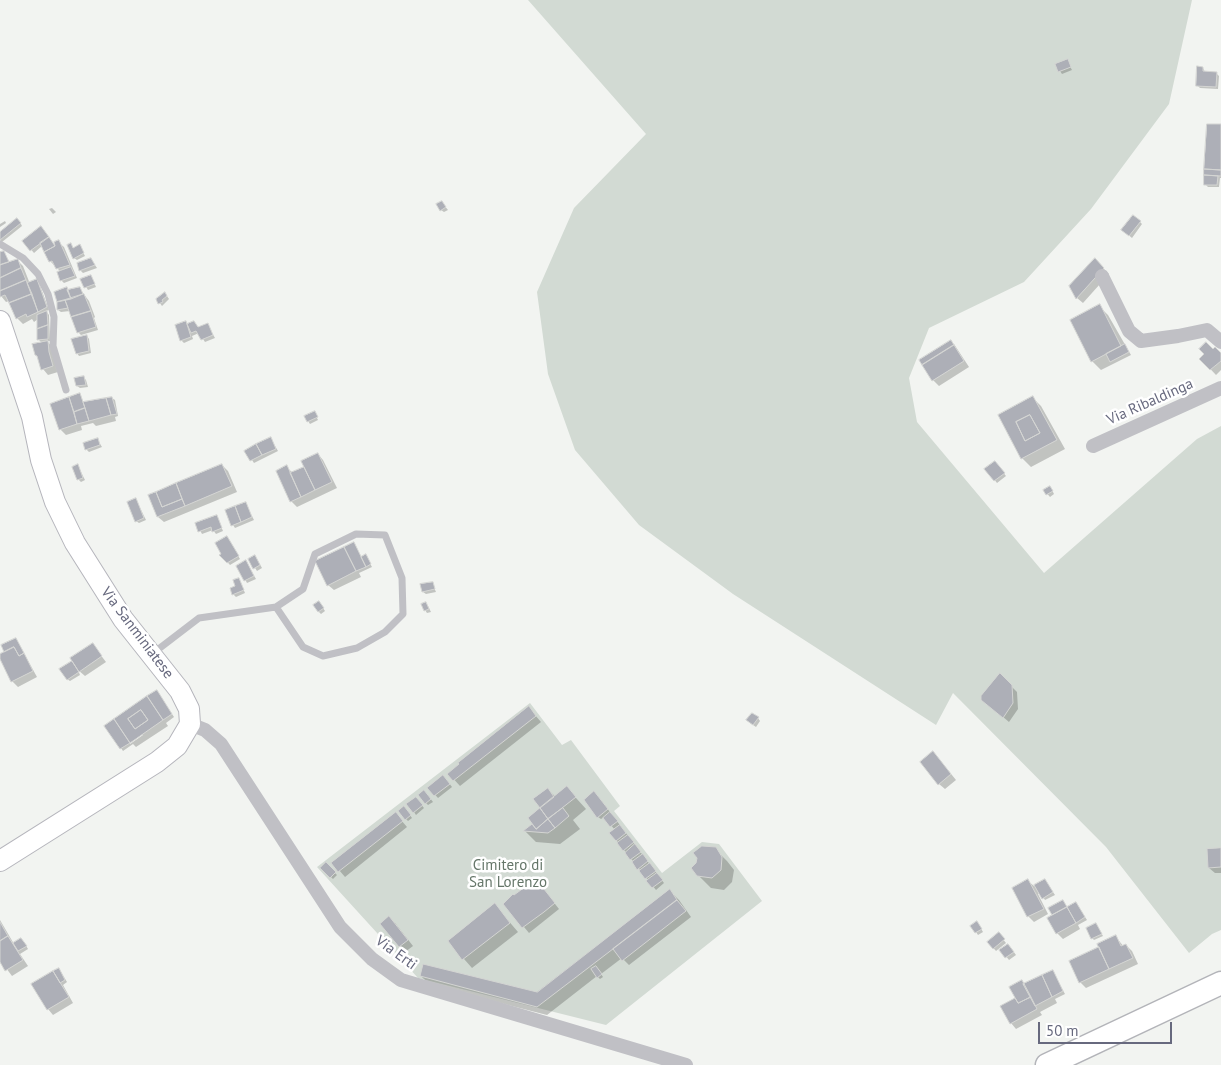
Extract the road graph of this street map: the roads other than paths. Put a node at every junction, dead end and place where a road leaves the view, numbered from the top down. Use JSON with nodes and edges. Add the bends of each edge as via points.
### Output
{"nodes":[{"id":1,"x":0,"y":244,"type":"edge"},
{"id":2,"x":1102,"y":276,"type":"dead end"},
{"id":3,"x":0,"y":321,"type":"edge"},
{"id":4,"x":1221,"y":342,"type":"edge"},
{"id":5,"x":1221,"y":388,"type":"edge"},
{"id":6,"x":66,"y":390,"type":"dead end"},
{"id":7,"x":1093,"y":446,"type":"dead end"},
{"id":8,"x":276,"y":606,"type":"junction"},
{"id":9,"x":151,"y":654,"type":"junction"},
{"id":10,"x":190,"y":724,"type":"junction"},
{"id":11,"x":0,"y":861,"type":"edge"},
{"id":12,"x":1221,"y":983,"type":"edge"},
{"id":13,"x":686,"y":1065,"type":"edge"},
{"id":14,"x":1047,"y":1065,"type":"edge"}],
"edges":[{"from":1,"to":6,"type":"lane","via":[[23,258],[38,274],[48,294],[54,318],[53,346]]},
{"from":2,"to":4,"type":"street","via":[[1129,331],[1141,341],[1207,330]]},
{"from":3,"to":9,"type":"main road","name":"Via Sanminiatese","via":[[32,417],[41,460],[55,502],[75,543],[123,620]]},
{"from":5,"to":7,"type":"street","name":"Via Ribaldinga"},
{"from":8,"to":8,"type":"lane","via":[[303,589],[315,554],[356,534],[385,535],[402,578],[403,614],[385,632],[357,648],[323,656],[303,647]]},
{"from":8,"to":9,"type":"lane","via":[[199,618]]},
{"from":9,"to":10,"type":"main road","name":"Via Sanminiatese","via":[[180,691],[189,709]]},
{"from":10,"to":11,"type":"main road","via":[[177,746],[158,762]]},
{"from":10,"to":13,"type":"street","name":"Via Erti","via":[[205,730],[221,744],[340,927],[372,959],[401,980]]},
{"from":12,"to":14,"type":"main road"}]}
